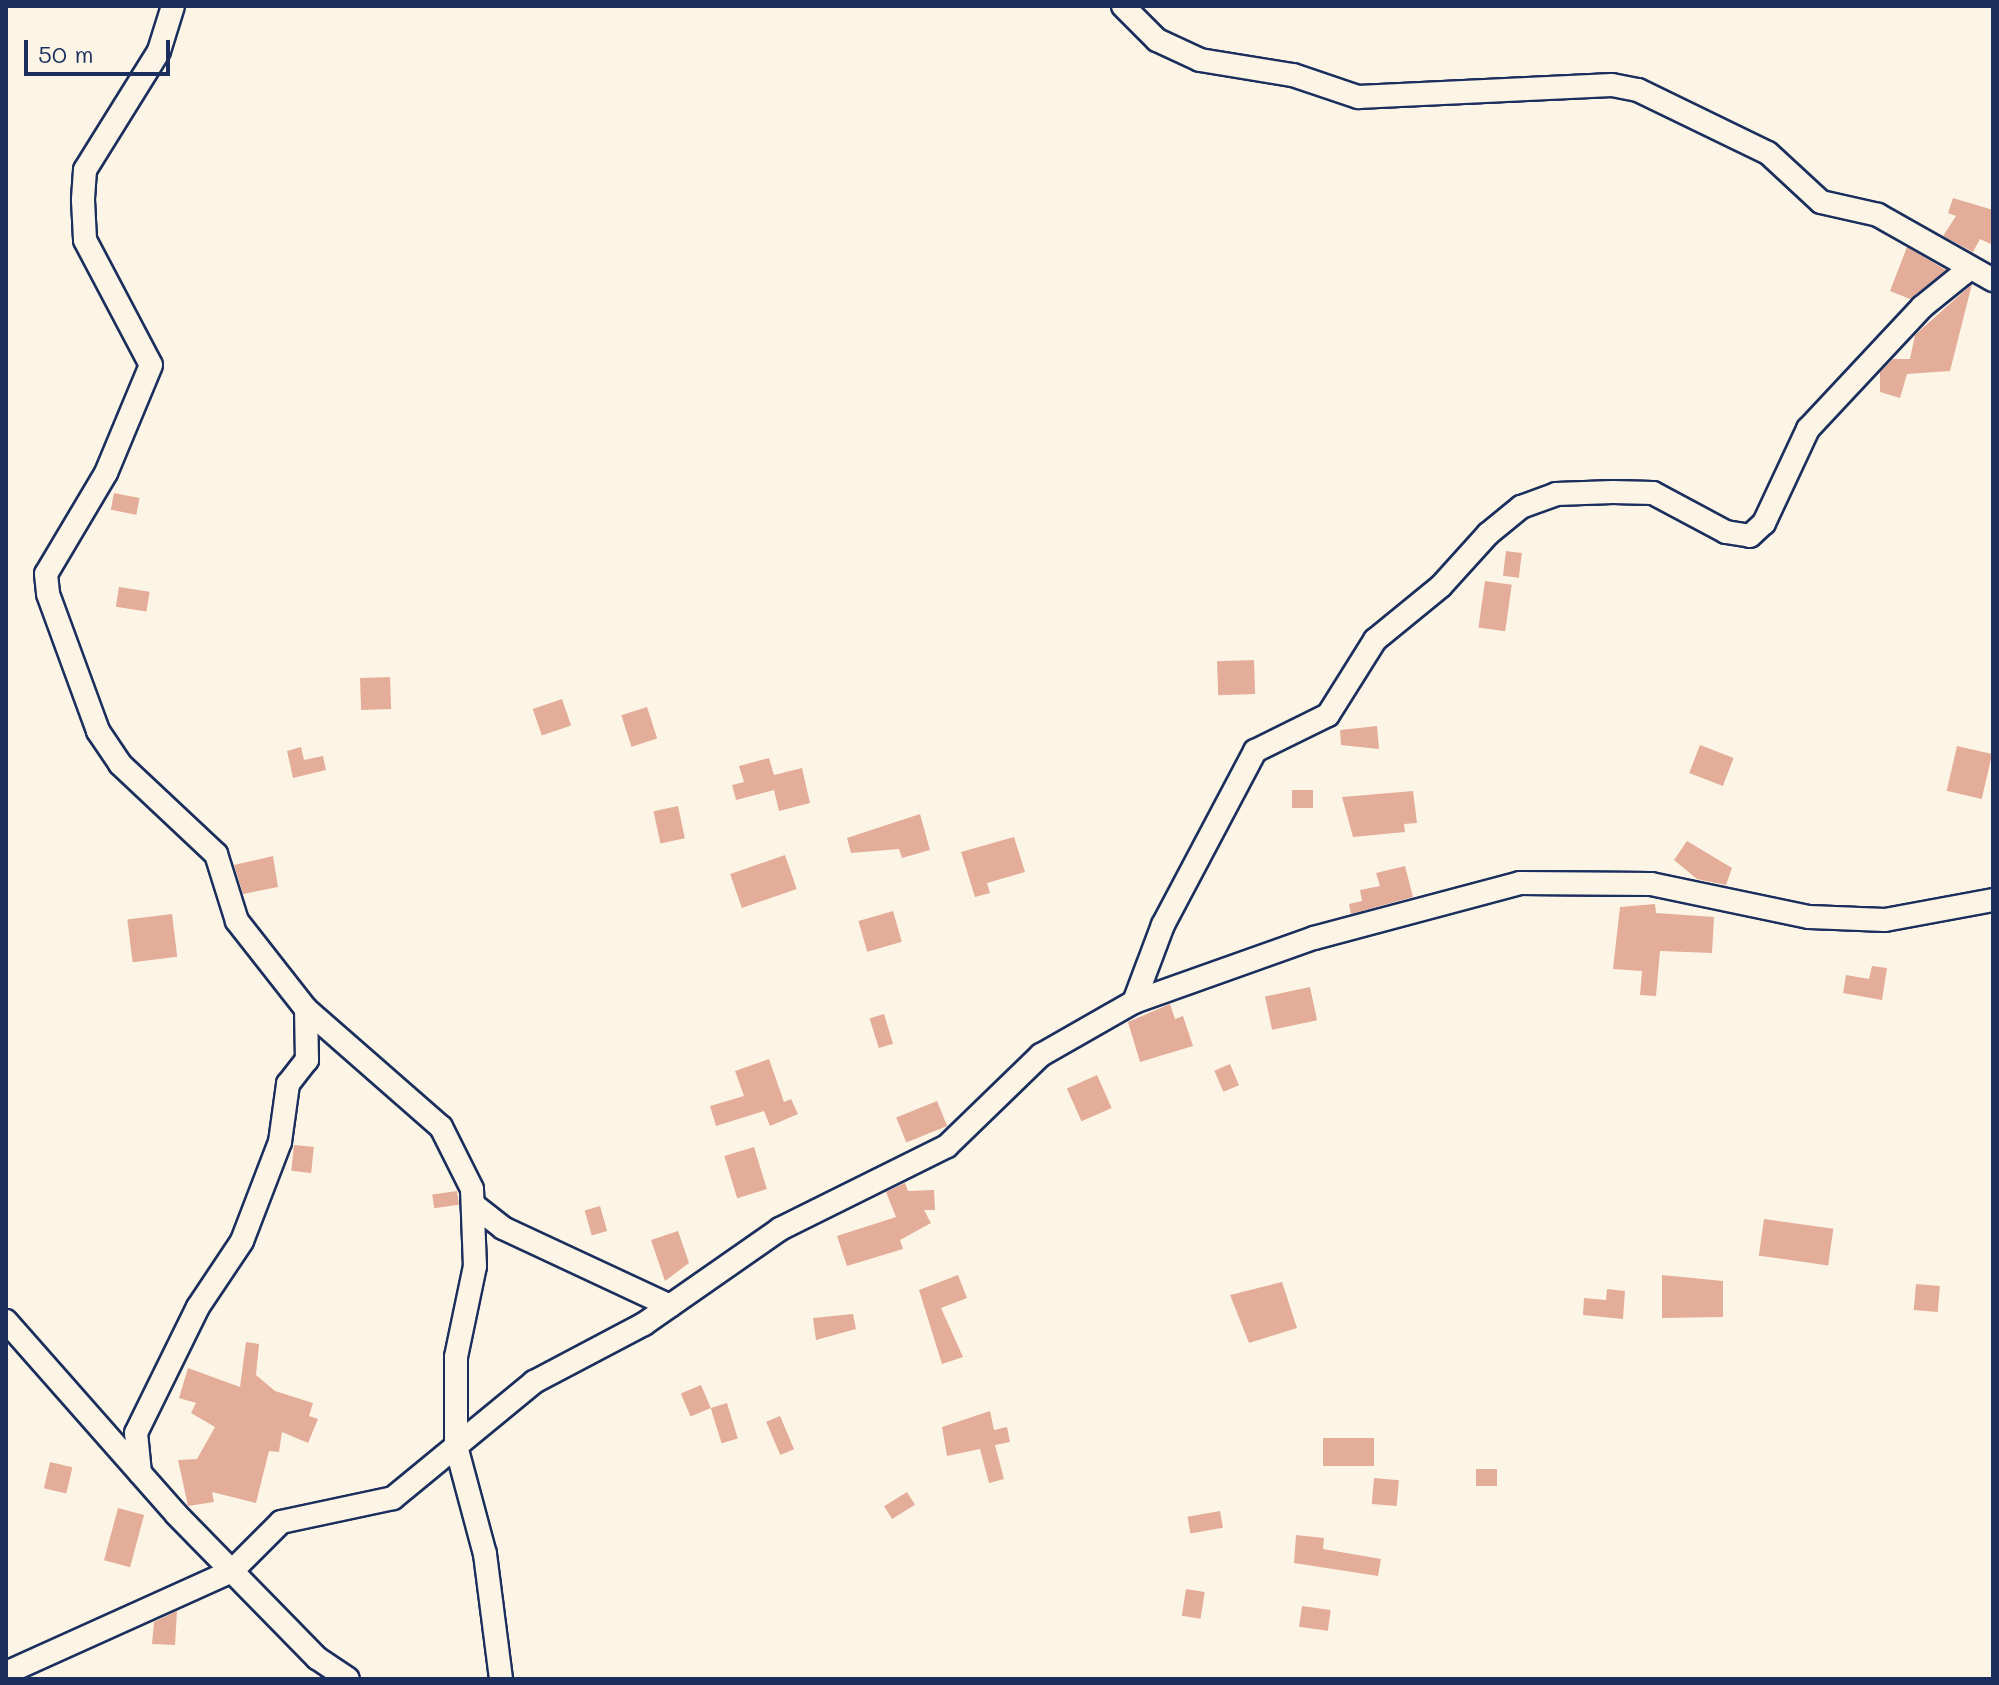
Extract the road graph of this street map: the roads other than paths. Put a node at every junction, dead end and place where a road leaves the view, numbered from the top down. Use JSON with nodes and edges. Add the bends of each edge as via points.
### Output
{"nodes":[{"id":1,"x":173,"y":6,"type":"edge"},
{"id":2,"x":1123,"y":6,"type":"edge"},
{"id":3,"x":1964,"y":264,"type":"junction"},
{"id":4,"x":1993,"y":280,"type":"edge"},
{"id":5,"x":1993,"y":900,"type":"edge"},
{"id":6,"x":1134,"y":1002,"type":"junction"},
{"id":7,"x":306,"y":1009,"type":"junction"},
{"id":8,"x":475,"y":1206,"type":"junction"},
{"id":9,"x":670,"y":1306,"type":"junction"},
{"id":10,"x":6,"y":1321,"type":"edge"},
{"id":11,"x":456,"y":1446,"type":"junction"},
{"id":12,"x":140,"y":1473,"type":"junction"},
{"id":13,"x":232,"y":1571,"type":"junction"},
{"id":14,"x":6,"y":1673,"type":"edge"},
{"id":15,"x":348,"y":1679,"type":"edge"},
{"id":16,"x":501,"y":1679,"type":"edge"}],
"edges":[{"from":1,"to":7,"type":"street","via":[[159,51],[85,170],[83,200],[90,250],[151,365],[106,473],[46,574],[48,594],[98,731],[120,764],[216,854],[237,921]]},
{"from":2,"to":3,"type":"street","via":[[1157,40],[1200,60],[1293,75],[1358,97],[1612,85],[1638,90],[1768,153],[1821,202],[1878,215]]},
{"from":3,"to":4,"type":"street"},
{"from":3,"to":6,"type":"street","via":[[1964,273],[1922,307],[1808,429],[1764,523],[1750,536],[1726,532],[1653,493],[1613,492],[1556,494],[1521,507],[1488,534],[1375,640],[1328,715],[1255,751],[1163,925]]},
{"from":5,"to":6,"type":"street","via":[[1885,920],[1809,917],[1651,884],[1520,883],[1314,938]]},
{"from":6,"to":9,"type":"street","via":[[1041,1055],[947,1146],[780,1229]]},
{"from":7,"to":8,"type":"street","via":[[441,1127]]},
{"from":7,"to":12,"type":"street","via":[[307,1060],[288,1084],[280,1142],[237,1252],[198,1307],[136,1433]]},
{"from":8,"to":9,"type":"street","via":[[503,1228]]},
{"from":8,"to":11,"type":"street","via":[[475,1266],[456,1357]]},
{"from":9,"to":11,"type":"street","via":[[534,1382]]},
{"from":10,"to":12,"type":"street"},
{"from":11,"to":13,"type":"street","via":[[393,1498],[281,1522]]},
{"from":11,"to":16,"type":"street","via":[[485,1554]]},
{"from":12,"to":13,"type":"street"},
{"from":13,"to":14,"type":"street"},
{"from":13,"to":15,"type":"street"}]}
